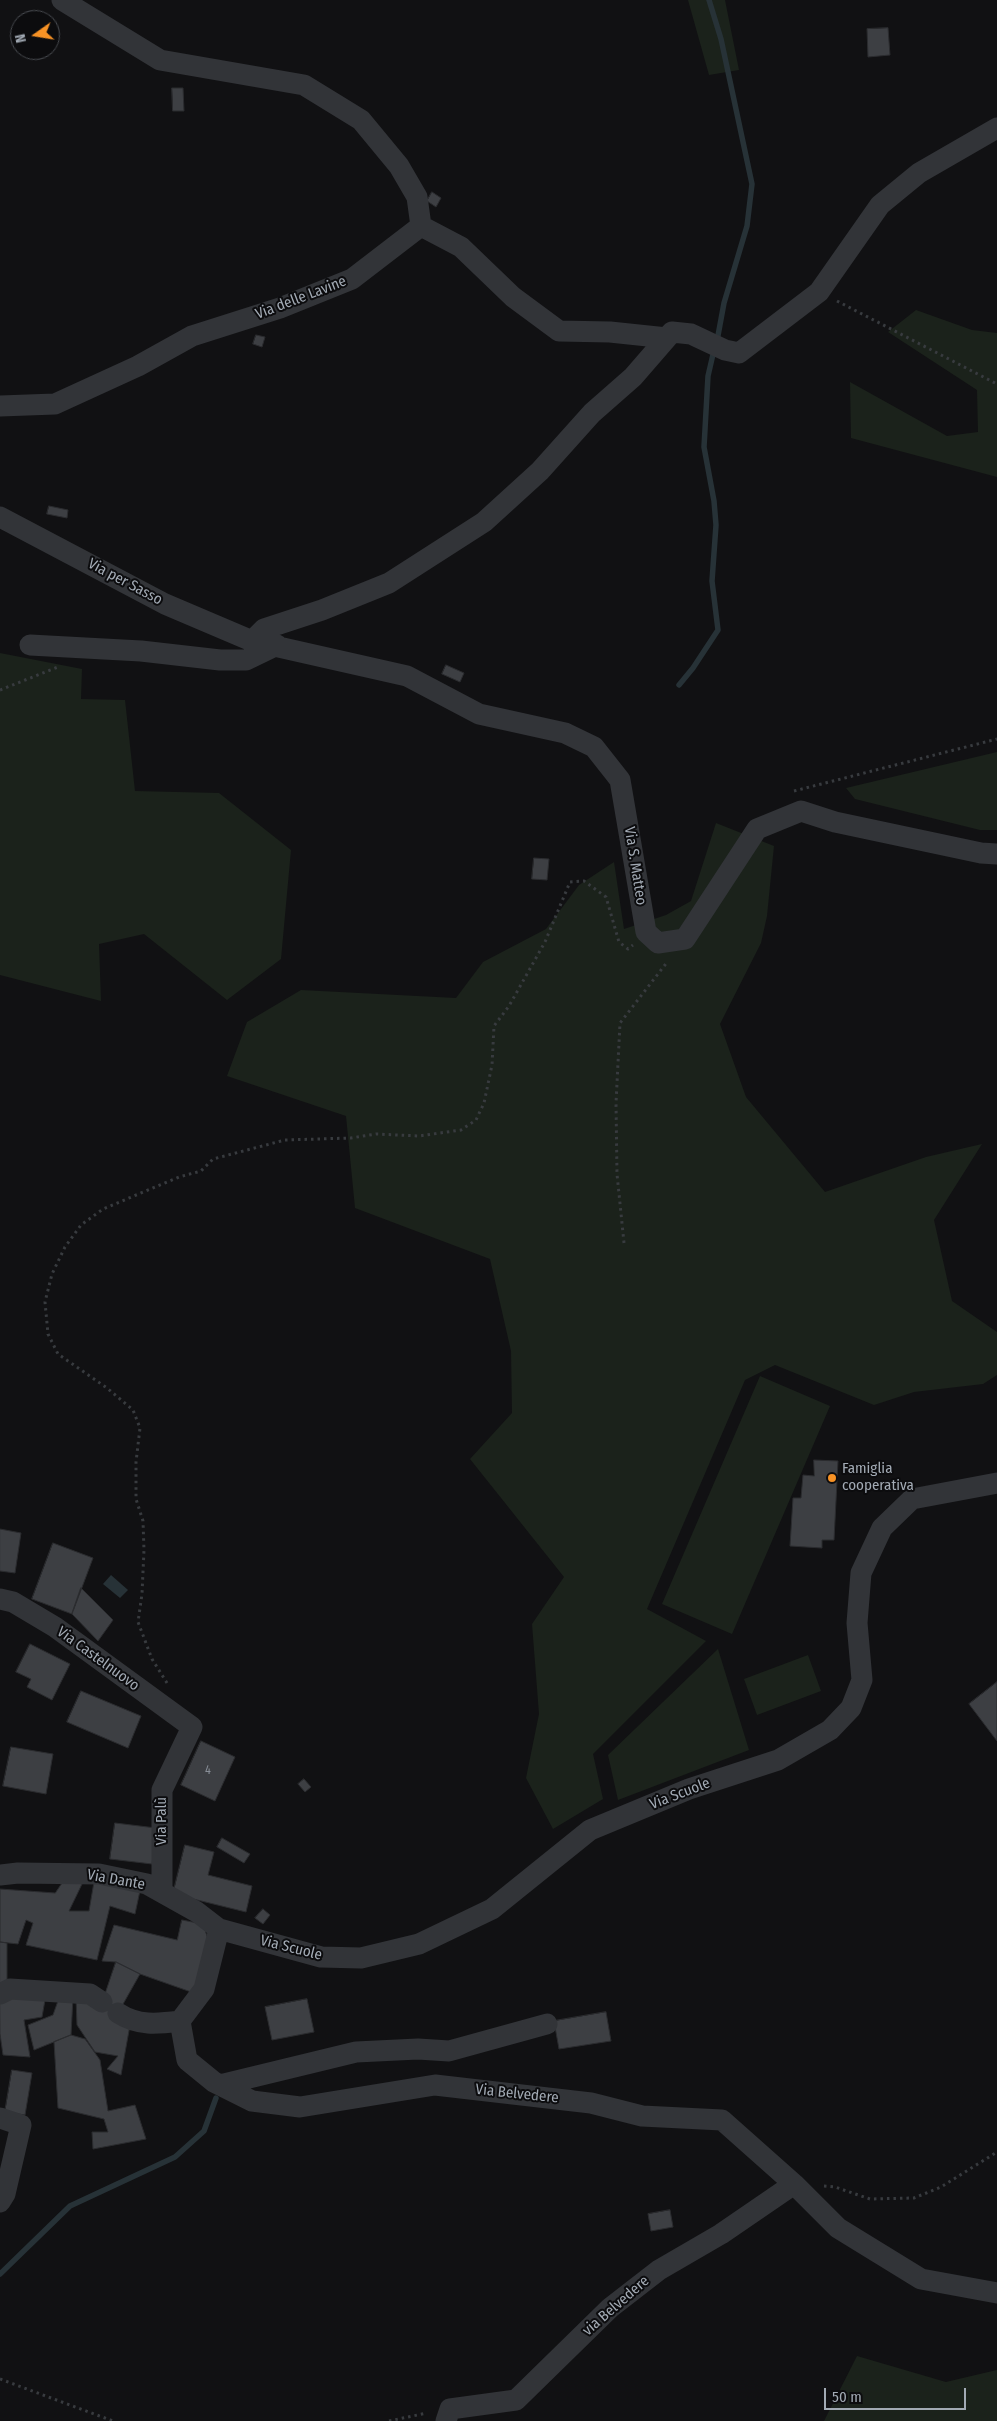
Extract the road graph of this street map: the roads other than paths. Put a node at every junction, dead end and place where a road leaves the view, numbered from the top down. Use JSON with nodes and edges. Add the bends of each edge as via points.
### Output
{"nodes":[{"id":1,"x":62,"y":0,"type":"edge"},
{"id":2,"x":997,"y":128,"type":"edge"},
{"id":3,"x":422,"y":226,"type":"junction"},
{"id":4,"x":667,"y":338,"type":"junction"},
{"id":5,"x":0,"y":406,"type":"edge"},
{"id":6,"x":0,"y":517,"type":"edge"},
{"id":7,"x":252,"y":641,"type":"junction"},
{"id":8,"x":277,"y":645,"type":"junction"},
{"id":9,"x":30,"y":646,"type":"dead end"},
{"id":10,"x":997,"y":854,"type":"edge"},
{"id":11,"x":997,"y":1483,"type":"edge"},
{"id":12,"x":0,"y":1599,"type":"edge"},
{"id":13,"x":192,"y":1727,"type":"joint"},
{"id":14,"x":0,"y":1875,"type":"edge"},
{"id":15,"x":162,"y":1892,"type":"junction"},
{"id":16,"x":218,"y":1929,"type":"junction"},
{"id":17,"x":0,"y":1994,"type":"edge"},
{"id":18,"x":180,"y":2022,"type":"junction"},
{"id":19,"x":547,"y":2024,"type":"dead end"},
{"id":20,"x":220,"y":2085,"type":"junction"},
{"id":21,"x":0,"y":2118,"type":"edge"},
{"id":22,"x":794,"y":2184,"type":"junction"},
{"id":23,"x":0,"y":2202,"type":"edge"},
{"id":24,"x":997,"y":2293,"type":"edge"},
{"id":25,"x":446,"y":2421,"type":"edge"}],
"edges":[{"from":1,"to":3,"type":"street","via":[[160,60],[304,85],[361,120],[398,166],[417,197]]},
{"from":2,"to":4,"type":"street","via":[[919,173],[880,205],[819,292],[739,353],[691,334],[672,332]]},
{"from":3,"to":4,"type":"street","via":[[461,247],[513,297],[559,331]]},
{"from":3,"to":5,"type":"street","name":"Via delle Lavine","via":[[352,278],[280,308],[192,336],[138,366],[55,404]]},
{"from":4,"to":7,"type":"street","via":[[634,377],[592,413],[540,471],[484,522],[389,583],[264,629]]},
{"from":6,"to":7,"type":"street","name":"Via per Sasso","via":[[165,604]]},
{"from":7,"to":8,"type":"street","name":"Via S. Matteo"},
{"from":8,"to":9,"type":"street","via":[[246,660]]},
{"from":8,"to":10,"type":"street","name":"Via S. Matteo","via":[[407,676],[479,714],[565,732],[594,747],[620,780],[646,932],[658,942],[685,939],[757,829],[801,810],[835,822]]},
{"from":11,"to":16,"type":"street","name":"Via Scuole","via":[[912,1499],[882,1528],[861,1573],[857,1623],[862,1680],[851,1708],[830,1730],[778,1760],[689,1789],[590,1830],[492,1909],[419,1944],[361,1958],[321,1957]]},
{"from":12,"to":13,"type":"street","name":"Via Castelnuovo","via":[[13,1602],[55,1627]]},
{"from":13,"to":15,"type":"street","name":"Via Palù","via":[[162,1790]]},
{"from":14,"to":15,"type":"street","name":"Via Dante","via":[[99,1874],[147,1884]]},
{"from":15,"to":16,"type":"street","name":"Via Dante","via":[[197,1912]]},
{"from":16,"to":18,"type":"street","via":[[204,1989]]},
{"from":17,"to":18,"type":"street","via":[[10,1989],[90,1994],[126,2018],[150,2025]]},
{"from":18,"to":20,"type":"street","name":"Via Belvedere","via":[[188,2060]]},
{"from":19,"to":20,"type":"street","via":[[449,2051],[356,2052]]},
{"from":20,"to":22,"type":"street","name":"Via Belvedere","via":[[252,2101],[300,2107],[435,2085],[591,2103],[642,2116],[722,2120]]},
{"from":21,"to":23,"type":"street","via":[[21,2125],[5,2194]]},
{"from":22,"to":24,"type":"street","name":"Via Belvedere","via":[[838,2228],[921,2279]]},
{"from":22,"to":25,"type":"street","name":"via Belvedere","via":[[721,2234],[658,2270],[617,2302],[516,2400],[450,2409]]}]}
